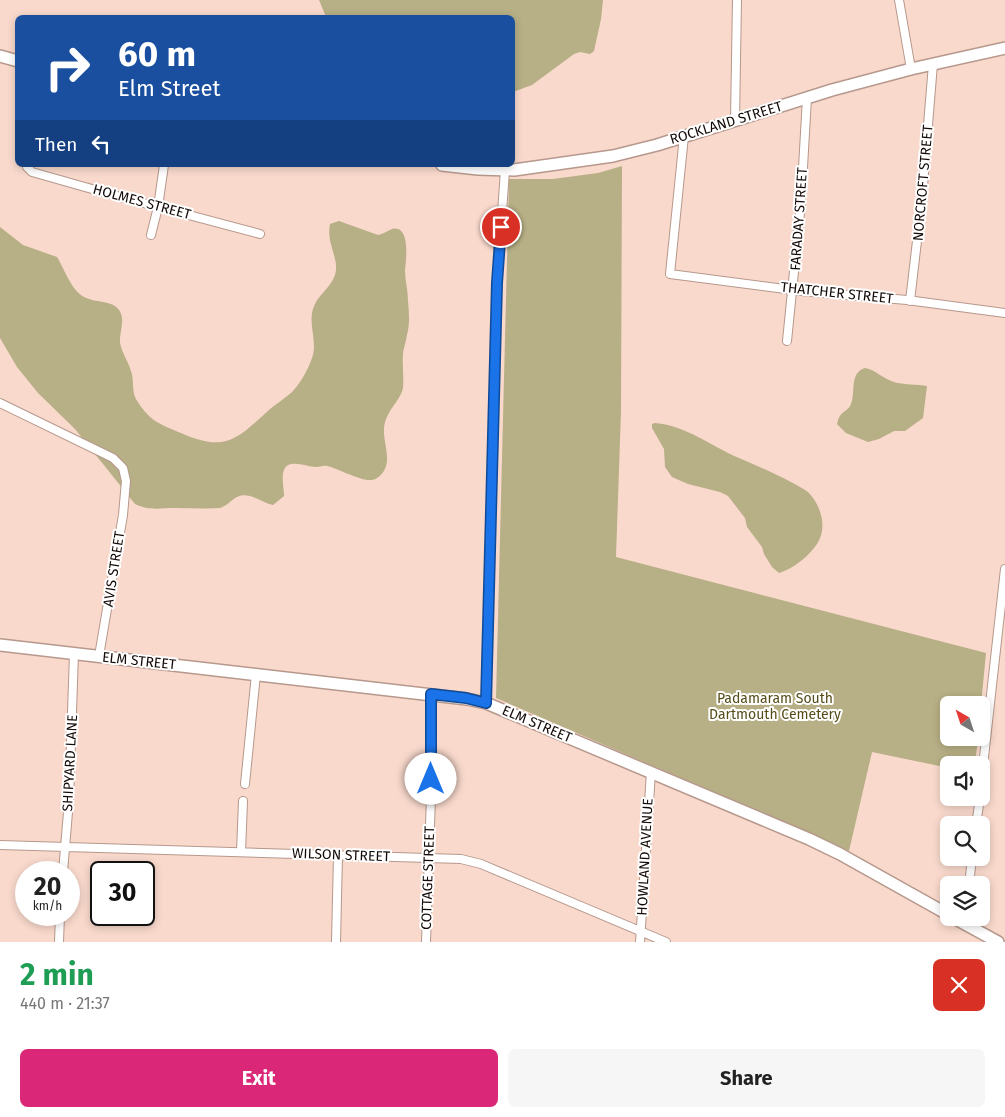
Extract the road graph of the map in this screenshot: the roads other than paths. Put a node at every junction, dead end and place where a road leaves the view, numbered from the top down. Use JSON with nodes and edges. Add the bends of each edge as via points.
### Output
{"nodes":[{"id":1,"x":737,"y":0,"type":"edge"},
{"id":2,"x":899,"y":0,"type":"edge"},
{"id":3,"x":1005,"y":48,"type":"edge"},
{"id":4,"x":0,"y":56,"type":"edge"},
{"id":5,"x":15,"y":60,"type":"edge"},
{"id":6,"x":932,"y":64,"type":"junction"},
{"id":7,"x":911,"y":69,"type":"junction"},
{"id":8,"x":807,"y":98,"type":"junction"},
{"id":9,"x":735,"y":120,"type":"junction"},
{"id":10,"x":684,"y":136,"type":"junction"},
{"id":11,"x":28,"y":167,"type":"edge"},
{"id":12,"x":164,"y":167,"type":"edge"},
{"id":13,"x":460,"y":167,"type":"edge"},
{"id":14,"x":505,"y":170,"type":"junction"},
{"id":15,"x":158,"y":207,"type":"junction"},
{"id":16,"x":260,"y":234,"type":"dead end"},
{"id":17,"x":151,"y":235,"type":"dead end"},
{"id":18,"x":793,"y":290,"type":"junction"},
{"id":19,"x":910,"y":301,"type":"junction"},
{"id":20,"x":1005,"y":313,"type":"edge"},
{"id":21,"x":787,"y":341,"type":"dead end"},
{"id":22,"x":0,"y":402,"type":"edge"},
{"id":23,"x":1005,"y":569,"type":"edge"},
{"id":24,"x":0,"y":645,"type":"edge"},
{"id":25,"x":1001,"y":648,"type":"edge"},
{"id":26,"x":74,"y":654,"type":"junction"},
{"id":27,"x":99,"y":656,"type":"junction"},
{"id":28,"x":256,"y":674,"type":"junction"},
{"id":29,"x":431,"y":694,"type":"junction"},
{"id":30,"x":486,"y":703,"type":"junction"},
{"id":31,"x":985,"y":756,"type":"edge"},
{"id":32,"x":651,"y":772,"type":"junction"},
{"id":33,"x":244,"y":784,"type":"dead end"},
{"id":34,"x":243,"y":801,"type":"dead end"},
{"id":35,"x":0,"y":845,"type":"edge"},
{"id":36,"x":64,"y":847,"type":"junction"},
{"id":37,"x":241,"y":852,"type":"junction"},
{"id":38,"x":338,"y":855,"type":"junction"},
{"id":39,"x":429,"y":858,"type":"junction"},
{"id":40,"x":63,"y":861,"type":"edge"},
{"id":41,"x":940,"y":910,"type":"edge"},
{"id":42,"x":60,"y":926,"type":"edge"},
{"id":43,"x":972,"y":926,"type":"edge"},
{"id":44,"x":641,"y":931,"type":"junction"},
{"id":45,"x":59,"y":942,"type":"edge"},
{"id":46,"x":336,"y":942,"type":"edge"},
{"id":47,"x":426,"y":942,"type":"edge"},
{"id":48,"x":640,"y":942,"type":"edge"},
{"id":49,"x":666,"y":942,"type":"edge"},
{"id":50,"x":998,"y":942,"type":"edge"}],
"edges":[{"from":1,"to":9,"type":"street"},
{"from":2,"to":7,"type":"street"},
{"from":3,"to":6,"type":"street","name":"ROCKLAND STREET"},
{"from":4,"to":5,"type":"street"},
{"from":6,"to":7,"type":"street","name":"ROCKLAND STREET"},
{"from":6,"to":19,"type":"street","name":"NORCROFT STREET"},
{"from":7,"to":8,"type":"street","name":"ROCKLAND STREET"},
{"from":8,"to":9,"type":"street","name":"ROCKLAND STREET"},
{"from":8,"to":18,"type":"street","name":"FARADAY STREET"},
{"from":9,"to":10,"type":"street","name":"ROCKLAND STREET"},
{"from":10,"to":14,"type":"street","name":"ROCKLAND STREET","via":[[594,159]]},
{"from":10,"to":18,"type":"street","name":"THATCHER STREET","via":[[670,274]]},
{"from":11,"to":15,"type":"street","name":"HOLMES STREET","via":[[32,172]]},
{"from":12,"to":15,"type":"street"},
{"from":13,"to":14,"type":"street","name":"ROCKLAND STREET"},
{"from":14,"to":30,"type":"street","via":[[497,283]]},
{"from":15,"to":16,"type":"street","name":"HOLMES STREET"},
{"from":15,"to":17,"type":"street"},
{"from":18,"to":19,"type":"street","name":"THATCHER STREET"},
{"from":18,"to":21,"type":"street","name":"FARADAY STREET"},
{"from":19,"to":20,"type":"street","name":"THATCHER STREET"},
{"from":22,"to":27,"type":"street","name":"AVIS STREET","via":[[114,458],[123,468],[126,481],[123,514]]},
{"from":23,"to":25,"type":"street"},
{"from":24,"to":26,"type":"street","name":"ELM STREET"},
{"from":25,"to":31,"type":"street"},
{"from":26,"to":27,"type":"street","name":"ELM STREET"},
{"from":26,"to":36,"type":"street","name":"SHIPYARD LANE","via":[[71,761]]},
{"from":27,"to":28,"type":"street","name":"ELM STREET"},
{"from":28,"to":29,"type":"street","name":"ELM STREET"},
{"from":28,"to":33,"type":"street"},
{"from":29,"to":30,"type":"street","name":"ELM STREET"},
{"from":29,"to":39,"type":"street","name":"COTTAGE STREET"},
{"from":30,"to":32,"type":"street","name":"ELM STREET"},
{"from":32,"to":41,"type":"street","name":"ELM STREET","via":[[840,854]]},
{"from":32,"to":44,"type":"street","name":"HOWLAND AVENUE"},
{"from":34,"to":37,"type":"street"},
{"from":35,"to":36,"type":"street","name":"WILSON STREET"},
{"from":36,"to":37,"type":"street","name":"WILSON STREET"},
{"from":36,"to":40,"type":"street","name":"SHIPYARD LANE"},
{"from":37,"to":38,"type":"street","name":"WILSON STREET"},
{"from":38,"to":39,"type":"street","name":"WILSON STREET"},
{"from":38,"to":46,"type":"street"},
{"from":39,"to":44,"type":"street","name":"WILSON STREET","via":[[481,864]]},
{"from":39,"to":47,"type":"street","name":"COTTAGE STREET"},
{"from":42,"to":45,"type":"street"},
{"from":43,"to":50,"type":"street"},
{"from":44,"to":48,"type":"street","name":"HOWLAND AVENUE"},
{"from":44,"to":49,"type":"street","name":"WILSON STREET"}]}
